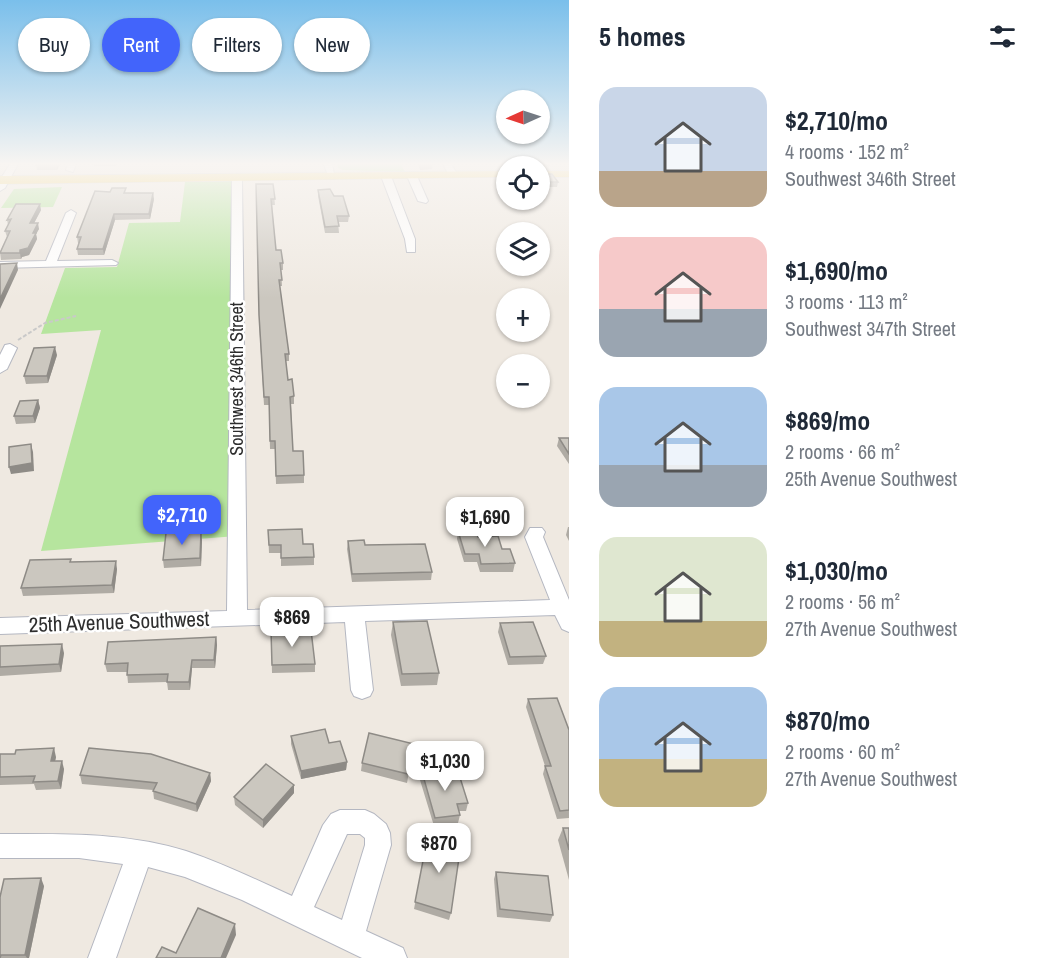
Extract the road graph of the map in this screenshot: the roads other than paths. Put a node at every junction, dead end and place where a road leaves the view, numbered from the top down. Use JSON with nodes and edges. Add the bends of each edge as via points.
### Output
{"nodes":[{"id":1,"x":237,"y":209,"type":"edge"},
{"id":2,"x":398,"y":209,"type":"edge"},
{"id":3,"x":71,"y":213,"type":"dead end"},
{"id":4,"x":411,"y":250,"type":"dead end"},
{"id":5,"x":112,"y":263,"type":"dead end"},
{"id":6,"x":51,"y":264,"type":"junction"},
{"id":7,"x":0,"y":265,"type":"edge"},
{"id":8,"x":10,"y":348,"type":"road end"},
{"id":9,"x":0,"y":369,"type":"edge"},
{"id":10,"x":536,"y":532,"type":"dead end"},
{"id":11,"x":354,"y":614,"type":"junction"},
{"id":12,"x":566,"y":615,"type":"edge"},
{"id":13,"x":237,"y":618,"type":"junction"},
{"id":14,"x":0,"y":626,"type":"edge"},
{"id":15,"x":362,"y":690,"type":"dead end"},
{"id":16,"x":0,"y":846,"type":"edge"},
{"id":17,"x":140,"y":854,"type":"junction"},
{"id":18,"x":298,"y":914,"type":"junction"},
{"id":19,"x":350,"y":938,"type":"junction"},
{"id":20,"x":102,"y":958,"type":"edge"},
{"id":21,"x":393,"y":958,"type":"edge"}],
"edges":[{"from":1,"to":13,"type":"street","name":"Southwest 346th Street"},
{"from":2,"to":4,"type":"street"},
{"from":3,"to":6,"type":"street"},
{"from":5,"to":6,"type":"street"},
{"from":6,"to":7,"type":"street"},
{"from":8,"to":9,"type":"street"},
{"from":10,"to":12,"type":"street","via":[[534,537]]},
{"from":11,"to":12,"type":"street","name":"25th Avenue Southwest"},
{"from":11,"to":13,"type":"street","name":"25th Avenue Southwest"},
{"from":11,"to":15,"type":"street"},
{"from":13,"to":14,"type":"street","name":"25th Avenue Southwest"},
{"from":16,"to":17,"type":"street","via":[[79,846]]},
{"from":17,"to":18,"type":"street","via":[[186,864]]},
{"from":17,"to":20,"type":"street"},
{"from":18,"to":19,"type":"street"},
{"from":18,"to":19,"type":"street","via":[[340,822],[365,822],[376,833],[378,845]]},
{"from":19,"to":21,"type":"street"}]}
